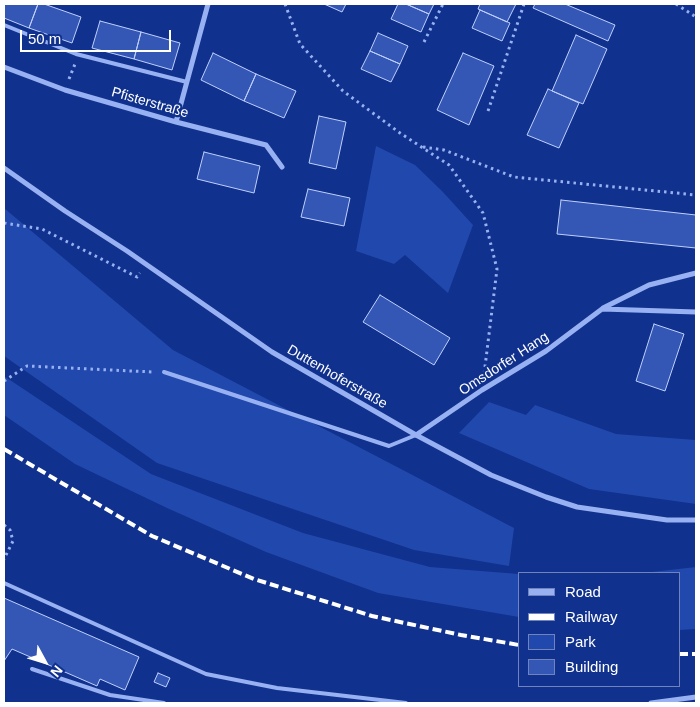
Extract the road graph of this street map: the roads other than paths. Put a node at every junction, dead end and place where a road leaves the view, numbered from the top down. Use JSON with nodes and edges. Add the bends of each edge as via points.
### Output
{"nodes":[{"id":1,"x":208,"y":4,"type":"edge"},
{"id":2,"x":4,"y":25,"type":"edge"},
{"id":3,"x":4,"y":67,"type":"edge"},
{"id":4,"x":187,"y":82,"type":"junction"},
{"id":5,"x":176,"y":122,"type":"junction"},
{"id":6,"x":282,"y":167,"type":"dead end"},
{"id":7,"x":4,"y":168,"type":"edge"},
{"id":8,"x":696,"y":274,"type":"edge"},
{"id":9,"x":602,"y":309,"type":"junction"},
{"id":10,"x":696,"y":312,"type":"edge"},
{"id":11,"x":164,"y":372,"type":"road end"},
{"id":12,"x":416,"y":435,"type":"junction"},
{"id":13,"x":696,"y":520,"type":"edge"},
{"id":14,"x":4,"y":583,"type":"edge"},
{"id":15,"x":32,"y":669,"type":"dead end"},
{"id":16,"x":696,"y":697,"type":"edge"},
{"id":17,"x":164,"y":703,"type":"edge"},
{"id":18,"x":406,"y":703,"type":"edge"},
{"id":19,"x":651,"y":703,"type":"edge"}],
"edges":[{"from":1,"to":4,"type":"street"},
{"from":2,"to":4,"type":"lane","via":[[76,54]]},
{"from":3,"to":5,"type":"street","name":"Pfisterstraße","via":[[65,90]]},
{"from":4,"to":5,"type":"street"},
{"from":5,"to":6,"type":"street","name":"Pfisterstraße","via":[[266,145]]},
{"from":7,"to":12,"type":"street","name":"Duttenhoferstraße","via":[[272,352]]},
{"from":8,"to":9,"type":"street","name":"Omsdorfer Hang","via":[[649,285]]},
{"from":9,"to":10,"type":"street"},
{"from":9,"to":12,"type":"street","name":"Omsdorfer Hang","via":[[546,351]]},
{"from":11,"to":12,"type":"lane","via":[[389,446]]},
{"from":12,"to":13,"type":"street","name":"Duttenhoferstraße","via":[[491,475],[546,498],[667,520]]},
{"from":14,"to":18,"type":"lane","via":[[206,674],[277,688]]},
{"from":15,"to":17,"type":"lane","via":[[110,695]]},
{"from":16,"to":19,"type":"street"}]}
